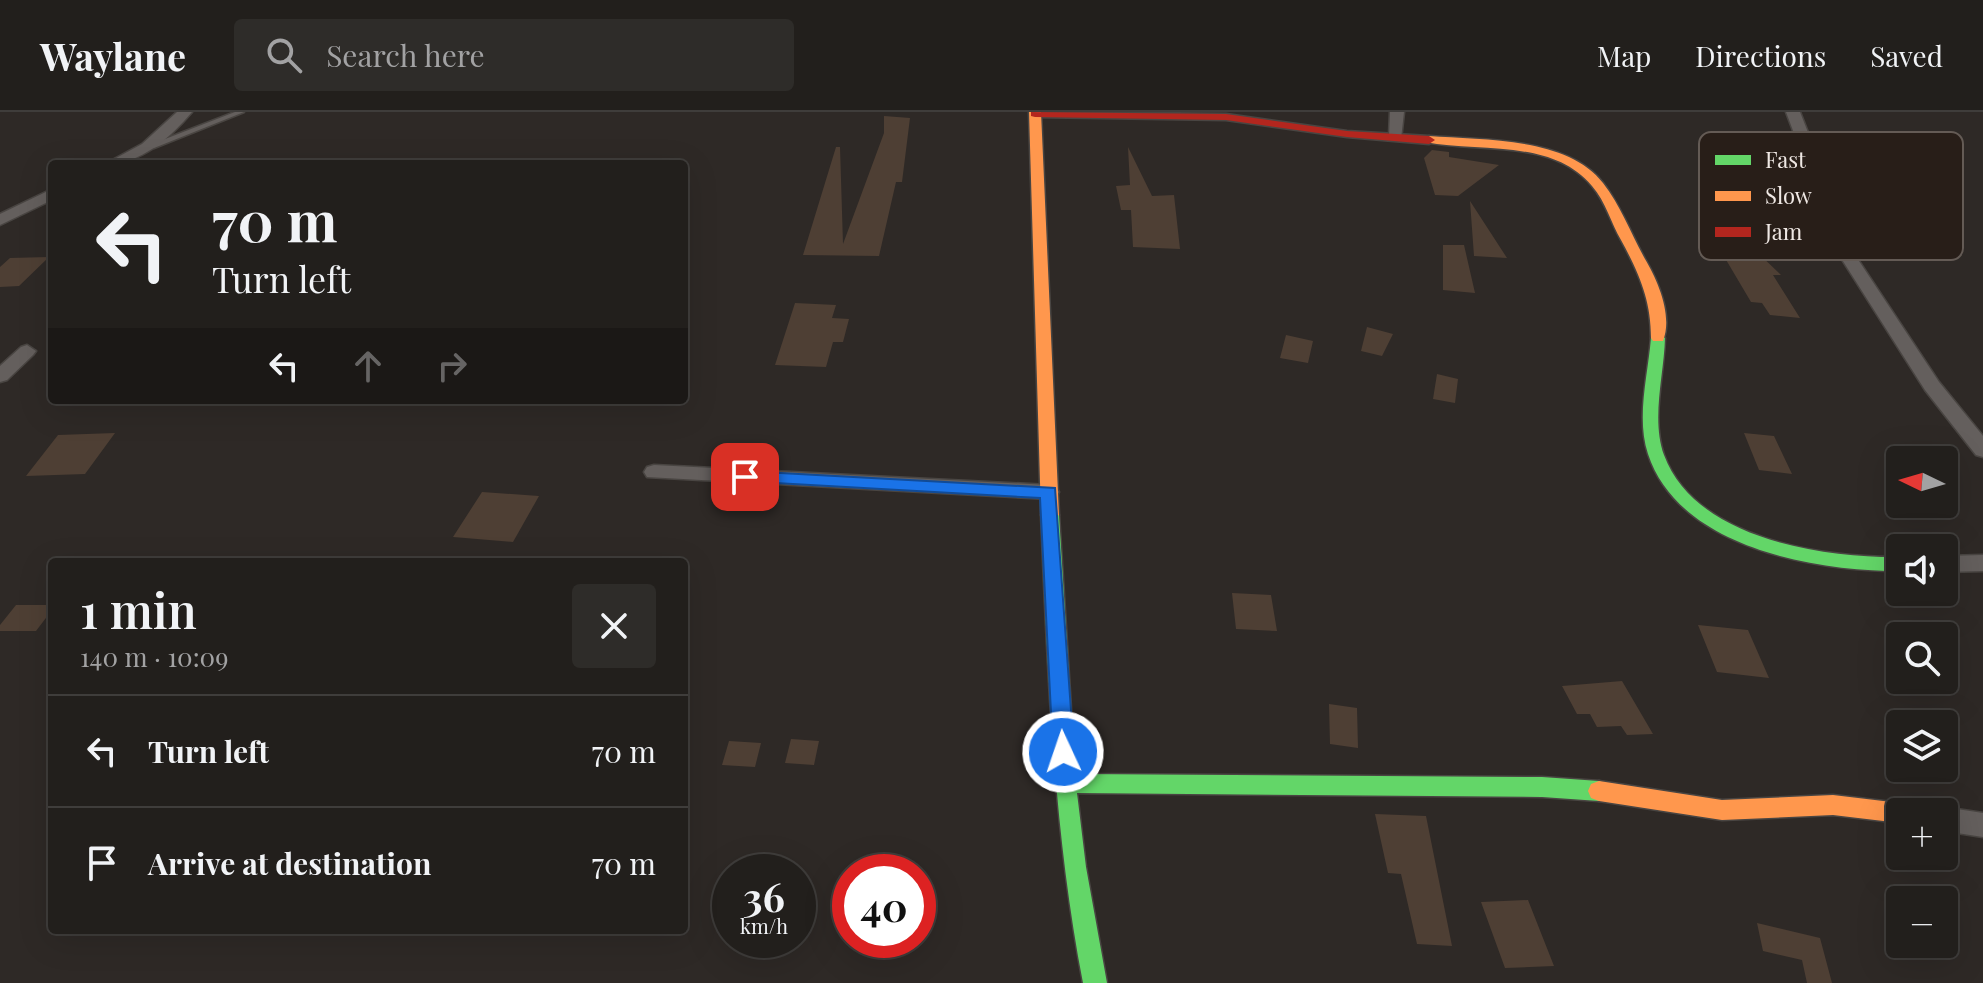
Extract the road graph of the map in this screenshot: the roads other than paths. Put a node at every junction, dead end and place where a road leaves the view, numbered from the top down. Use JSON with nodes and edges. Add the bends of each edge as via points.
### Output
{"nodes":[{"id":1,"x":185,"y":112,"type":"edge"},
{"id":2,"x":241,"y":112,"type":"edge"},
{"id":3,"x":1397,"y":112,"type":"edge"},
{"id":4,"x":1793,"y":112,"type":"edge"},
{"id":5,"x":1035,"y":113,"type":"edge"},
{"id":6,"x":1801,"y":132,"type":"edge"},
{"id":7,"x":1396,"y":136,"type":"junction"},
{"id":8,"x":147,"y":147,"type":"junction"},
{"id":9,"x":120,"y":160,"type":"edge"},
{"id":10,"x":48,"y":196,"type":"edge"},
{"id":11,"x":0,"y":220,"type":"edge"},
{"id":12,"x":1850,"y":260,"type":"edge"},
{"id":13,"x":27,"y":351,"type":"dead end"},
{"id":14,"x":0,"y":376,"type":"edge"},
{"id":15,"x":1983,"y":450,"type":"edge"},
{"id":16,"x":654,"y":472,"type":"dead end"},
{"id":17,"x":1049,"y":492,"type":"junction"},
{"id":18,"x":1983,"y":563,"type":"edge"},
{"id":19,"x":1886,"y":564,"type":"edge"},
{"id":20,"x":1958,"y":564,"type":"edge"},
{"id":21,"x":1065,"y":783,"type":"junction"},
{"id":22,"x":1886,"y":811,"type":"edge"},
{"id":23,"x":1958,"y":821,"type":"edge"},
{"id":24,"x":1983,"y":825,"type":"edge"},
{"id":25,"x":1095,"y":983,"type":"edge"}],
"edges":[{"from":1,"to":8,"type":"street"},
{"from":2,"to":8,"type":"lane"},
{"from":3,"to":7,"type":"street"},
{"from":4,"to":6,"type":"street"},
{"from":5,"to":7,"type":"street","via":[[1247,119]]},
{"from":5,"to":17,"type":"street"},
{"from":7,"to":19,"type":"street","via":[[1539,154],[1585,170],[1607,197],[1653,282],[1660,355],[1652,427],[1656,457],[1666,478],[1684,499],[1725,527],[1778,548],[1849,565]]},
{"from":8,"to":9,"type":"street"},
{"from":10,"to":11,"type":"street"},
{"from":12,"to":15,"type":"street","via":[[1932,386]]},
{"from":13,"to":14,"type":"street"},
{"from":16,"to":17,"type":"street"},
{"from":17,"to":21,"type":"street"},
{"from":18,"to":20,"type":"street"},
{"from":21,"to":22,"type":"street","via":[[1542,787],[1722,810],[1833,805]]},
{"from":21,"to":25,"type":"street","via":[[1083,930]]},
{"from":23,"to":24,"type":"street"}]}
